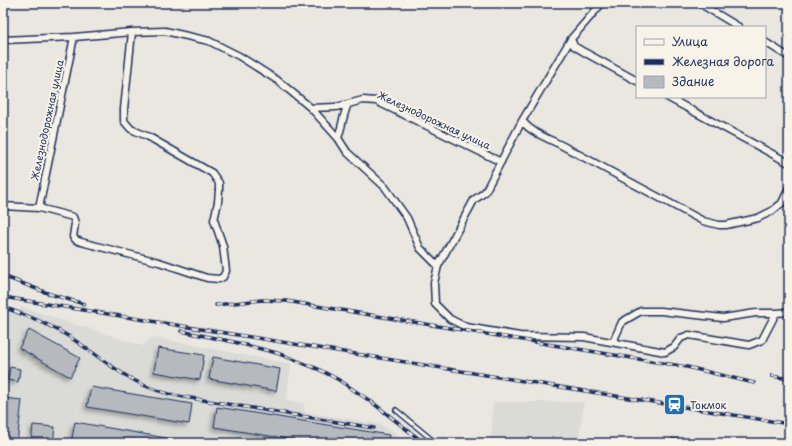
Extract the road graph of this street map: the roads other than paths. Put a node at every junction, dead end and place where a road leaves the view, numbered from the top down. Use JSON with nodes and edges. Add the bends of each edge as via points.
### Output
{"nodes":[{"id":1,"x":602,"y":3,"type":"edge"},
{"id":2,"x":699,"y":3,"type":"edge"},
{"id":3,"x":737,"y":26,"type":"edge"},
{"id":4,"x":132,"y":32,"type":"junction"},
{"id":5,"x":74,"y":37,"type":"junction"},
{"id":6,"x":571,"y":39,"type":"junction"},
{"id":7,"x":3,"y":40,"type":"edge"},
{"id":8,"x":766,"y":43,"type":"edge"},
{"id":9,"x":789,"y":57,"type":"edge"},
{"id":10,"x":636,"y":80,"type":"edge"},
{"id":11,"x":669,"y":98,"type":"edge"},
{"id":12,"x":348,"y":104,"type":"junction"},
{"id":13,"x":311,"y":108,"type":"junction"},
{"id":14,"x":522,"y":121,"type":"junction"},
{"id":15,"x":338,"y":138,"type":"junction"},
{"id":16,"x":501,"y":162,"type":"junction"},
{"id":17,"x":789,"y":163,"type":"edge"},
{"id":18,"x":789,"y":188,"type":"edge"},
{"id":19,"x":3,"y":206,"type":"edge"},
{"id":20,"x":39,"y":208,"type":"junction"},
{"id":21,"x":438,"y":266,"type":"junction"},
{"id":22,"x":789,"y":312,"type":"edge"},
{"id":23,"x":776,"y":313,"type":"junction"},
{"id":24,"x":613,"y":342,"type":"junction"},
{"id":25,"x":396,"y":410,"type":"dead end"},
{"id":26,"x":436,"y":443,"type":"edge"}],
"edges":[{"from":1,"to":6,"type":"street"},
{"from":2,"to":3,"type":"street"},
{"from":4,"to":5,"type":"street"},
{"from":4,"to":13,"type":"street","via":[[165,31],[209,41],[277,80]]},
{"from":4,"to":20,"type":"street","via":[[124,121],[131,129],[212,173],[219,183],[214,220],[223,246],[226,271],[223,277],[207,278],[159,262],[81,242],[73,237],[73,217]]},
{"from":5,"to":7,"type":"street"},
{"from":5,"to":20,"type":"street","name":"Железнодорожная улица"},
{"from":6,"to":10,"type":"street","via":[[574,46]]},
{"from":6,"to":14,"type":"street"},
{"from":8,"to":9,"type":"street"},
{"from":11,"to":17,"type":"street"},
{"from":12,"to":13,"type":"street","name":"Железнодорожная улица"},
{"from":12,"to":15,"type":"street"},
{"from":12,"to":16,"type":"street","name":"Железнодорожная улица","via":[[363,100],[376,101]]},
{"from":13,"to":15,"type":"street"},
{"from":14,"to":16,"type":"street"},
{"from":14,"to":18,"type":"street","via":[[540,135],[703,221],[726,225],[758,218],[782,204]]},
{"from":15,"to":21,"type":"street","via":[[347,152],[384,187],[407,218],[420,248]]},
{"from":16,"to":21,"type":"street","via":[[485,192],[474,200]]},
{"from":19,"to":20,"type":"street"},
{"from":21,"to":24,"type":"street","via":[[434,283],[435,304],[450,320],[466,327],[520,336],[584,337]]},
{"from":22,"to":23,"type":"street"},
{"from":23,"to":24,"type":"street","via":[[723,318],[641,310],[622,322]]},
{"from":23,"to":24,"type":"street","via":[[762,340],[749,345],[689,335],[681,338],[674,347],[665,352]]},
{"from":25,"to":26,"type":"lane"}]}
